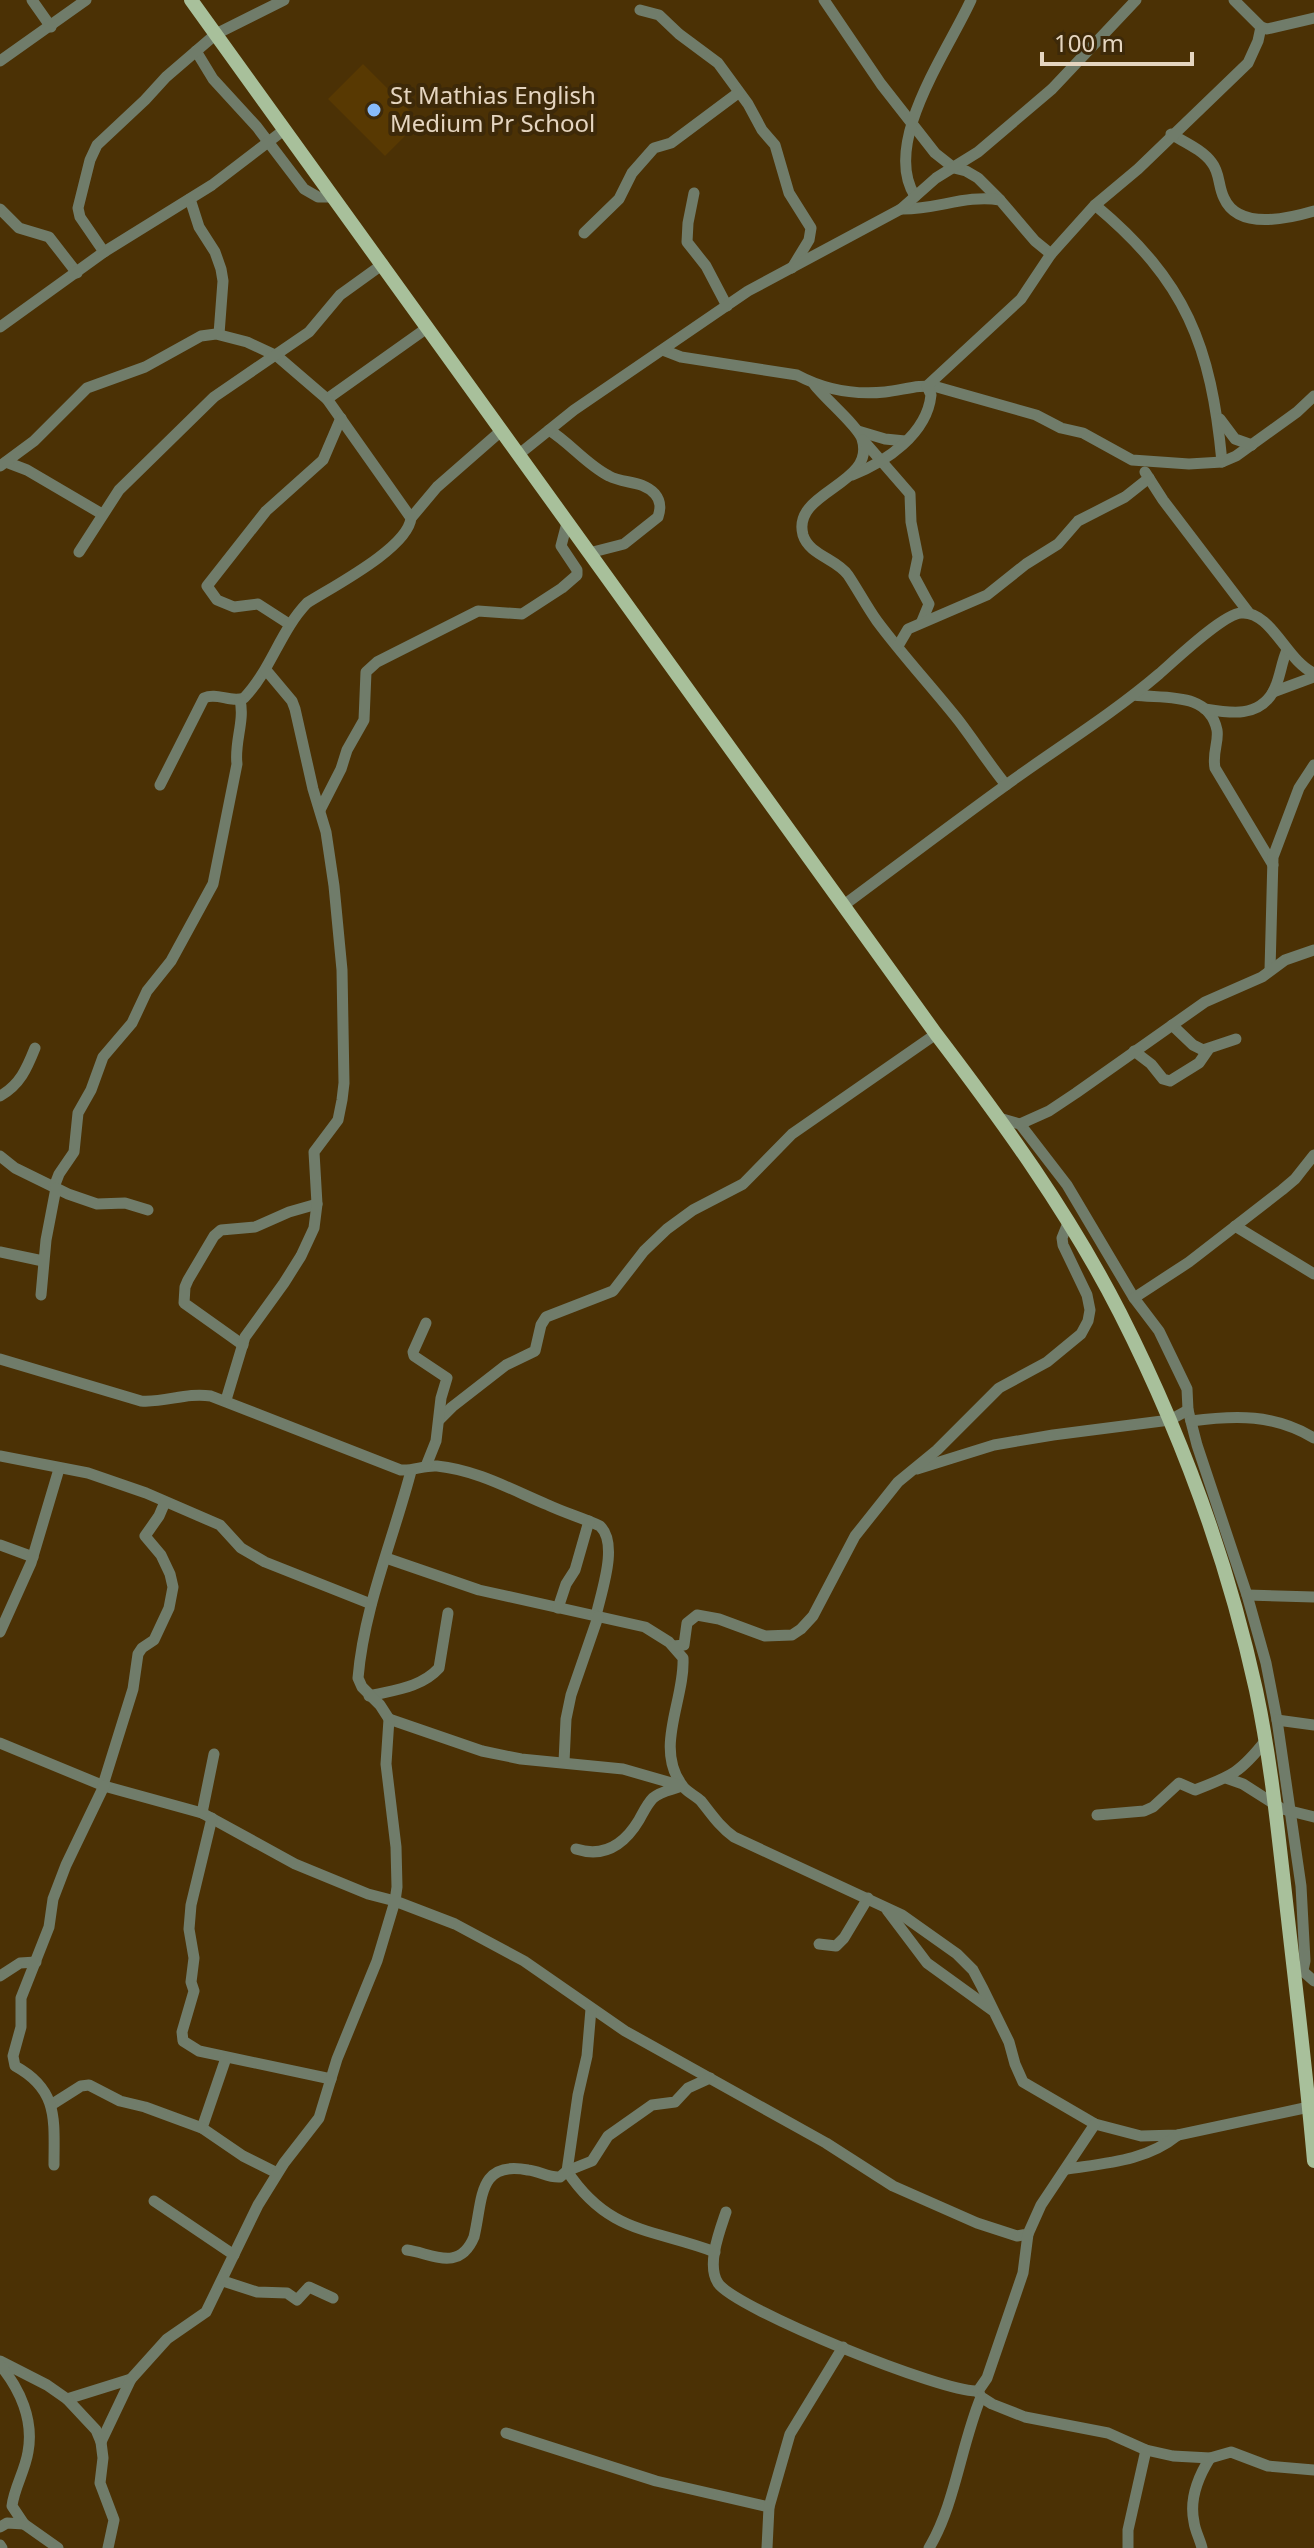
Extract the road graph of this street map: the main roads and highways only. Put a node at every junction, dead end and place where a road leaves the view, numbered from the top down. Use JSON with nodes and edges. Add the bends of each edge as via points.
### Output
{"nodes":[{"id":1,"x":191,"y":0,"type":"edge"},
{"id":2,"x":1312,"y":2126,"type":"edge"},
{"id":3,"x":1314,"y":2161,"type":"edge"}],
"edges":[{"from":1,"to":2,"type":"main road","via":[[999,1118],[1119,1311],[1200,1493],[1226,1574],[1266,1740],[1282,1808]]},
{"from":2,"to":3,"type":"main road"}]}
